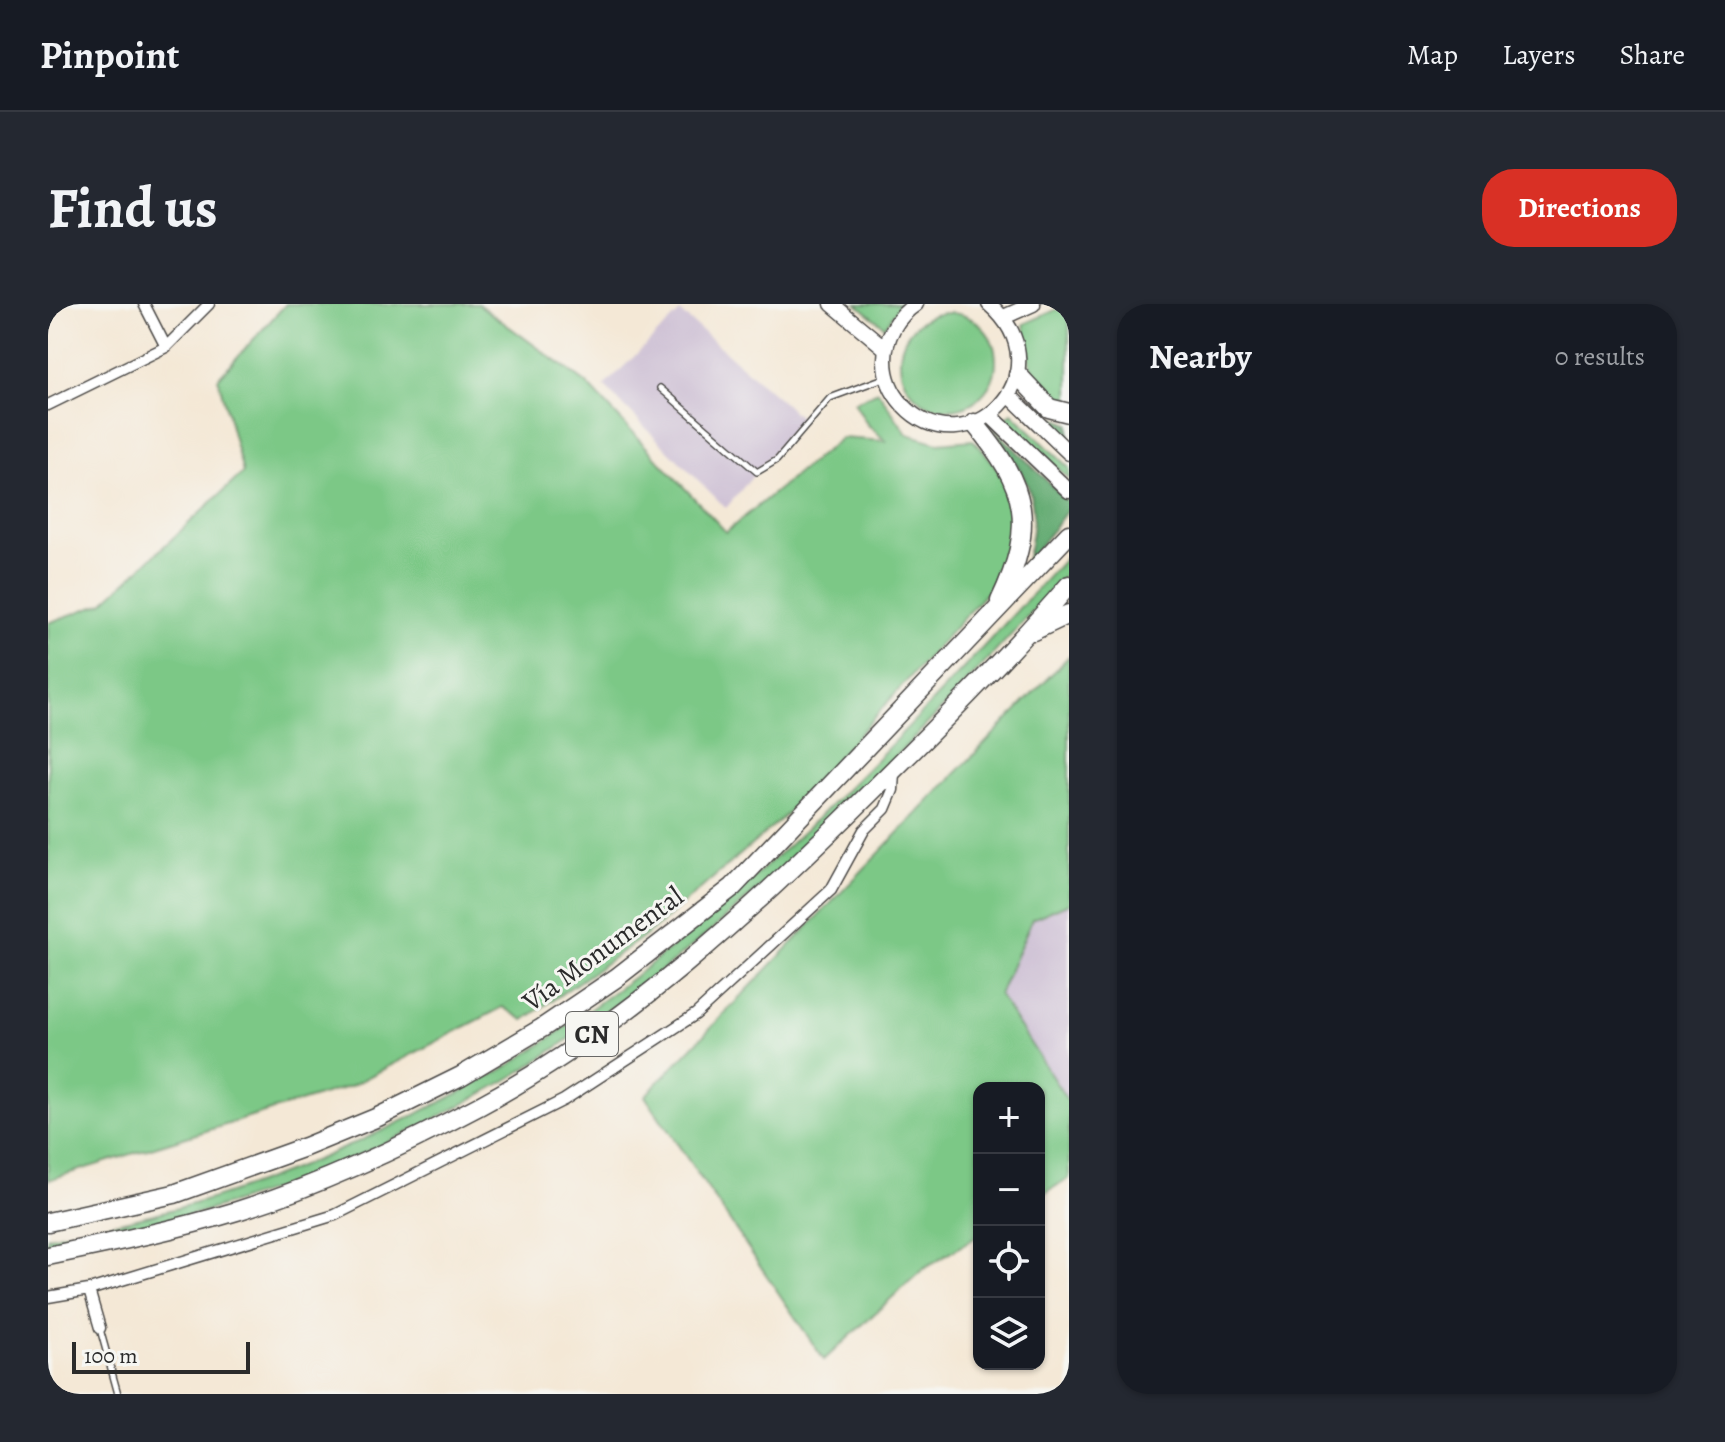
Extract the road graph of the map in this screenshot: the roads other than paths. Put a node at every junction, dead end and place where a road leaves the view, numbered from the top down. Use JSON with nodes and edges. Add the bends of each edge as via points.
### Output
{"nodes":[{"id":1,"x":144,"y":304,"type":"edge"},
{"id":2,"x":209,"y":304,"type":"edge"},
{"id":3,"x":832,"y":304,"type":"edge"},
{"id":4,"x":916,"y":304,"type":"edge"},
{"id":5,"x":989,"y":304,"type":"edge"},
{"id":6,"x":1033,"y":304,"type":"edge"},
{"id":7,"x":1004,"y":317,"type":"junction"},
{"id":8,"x":166,"y":347,"type":"junction"},
{"id":9,"x":886,"y":349,"type":"junction"},
{"id":10,"x":1018,"y":375,"type":"junction"},
{"id":11,"x":887,"y":377,"type":"junction"},
{"id":12,"x":660,"y":388,"type":"dead end"},
{"id":13,"x":1009,"y":395,"type":"junction"},
{"id":14,"x":48,"y":405,"type":"edge"},
{"id":15,"x":1069,"y":413,"type":"edge"},
{"id":16,"x":982,"y":419,"type":"junction"},
{"id":17,"x":1069,"y":453,"type":"edge"},
{"id":18,"x":1069,"y":491,"type":"edge"},
{"id":19,"x":1069,"y":534,"type":"edge"},
{"id":20,"x":1069,"y":585,"type":"edge"},
{"id":21,"x":1069,"y":614,"type":"edge"},
{"id":22,"x":989,"y":621,"type":"junction"},
{"id":23,"x":1027,"y":634,"type":"junction"},
{"id":24,"x":894,"y":770,"type":"junction"},
{"id":25,"x":48,"y":1222,"type":"edge"},
{"id":26,"x":48,"y":1256,"type":"edge"},
{"id":27,"x":89,"y":1290,"type":"junction"},
{"id":28,"x":48,"y":1297,"type":"edge"},
{"id":29,"x":100,"y":1328,"type":"joint"},
{"id":30,"x":118,"y":1394,"type":"edge"}],
"edges":[{"from":1,"to":8,"type":"street"},
{"from":2,"to":8,"type":"street"},
{"from":3,"to":9,"type":"street"},
{"from":4,"to":9,"type":"street","via":[[899,319]]},
{"from":5,"to":7,"type":"street"},
{"from":6,"to":7,"type":"street"},
{"from":7,"to":10,"type":"street","via":[[1019,354]]},
{"from":8,"to":14,"type":"street"},
{"from":9,"to":11,"type":"street"},
{"from":10,"to":13,"type":"street"},
{"from":10,"to":15,"type":"highway","via":[[1049,408]]},
{"from":11,"to":12,"type":"lane","via":[[830,398],[777,460],[757,472]]},
{"from":11,"to":16,"type":"street","via":[[896,397],[920,418],[952,427]]},
{"from":13,"to":16,"type":"street"},
{"from":13,"to":17,"type":"street"},
{"from":16,"to":18,"type":"street"},
{"from":16,"to":22,"type":"highway","via":[[1023,506],[1021,549]]},
{"from":19,"to":22,"type":"highway","name":"Vía Monumental","number":"CN"},
{"from":20,"to":23,"type":"highway","name":"Vía Monumental","number":"CN"},
{"from":21,"to":23,"type":"highway"},
{"from":22,"to":25,"type":"highway","name":"Vía Monumental","number":"CN","via":[[733,887],[542,1028],[461,1076],[305,1147],[174,1194]]},
{"from":23,"to":24,"type":"highway","name":"Vía Monumental","number":"CN"},
{"from":24,"to":26,"type":"highway","name":"Vía Monumental","number":"CN","via":[[806,857],[674,972],[561,1056],[479,1106],[322,1180],[237,1211]]},
{"from":24,"to":27,"type":"street","via":[[885,809],[858,839],[831,890],[696,1014],[564,1100],[335,1215]]},
{"from":27,"to":28,"type":"street"},
{"from":27,"to":29,"type":"street"},
{"from":29,"to":30,"type":"lane"}]}
